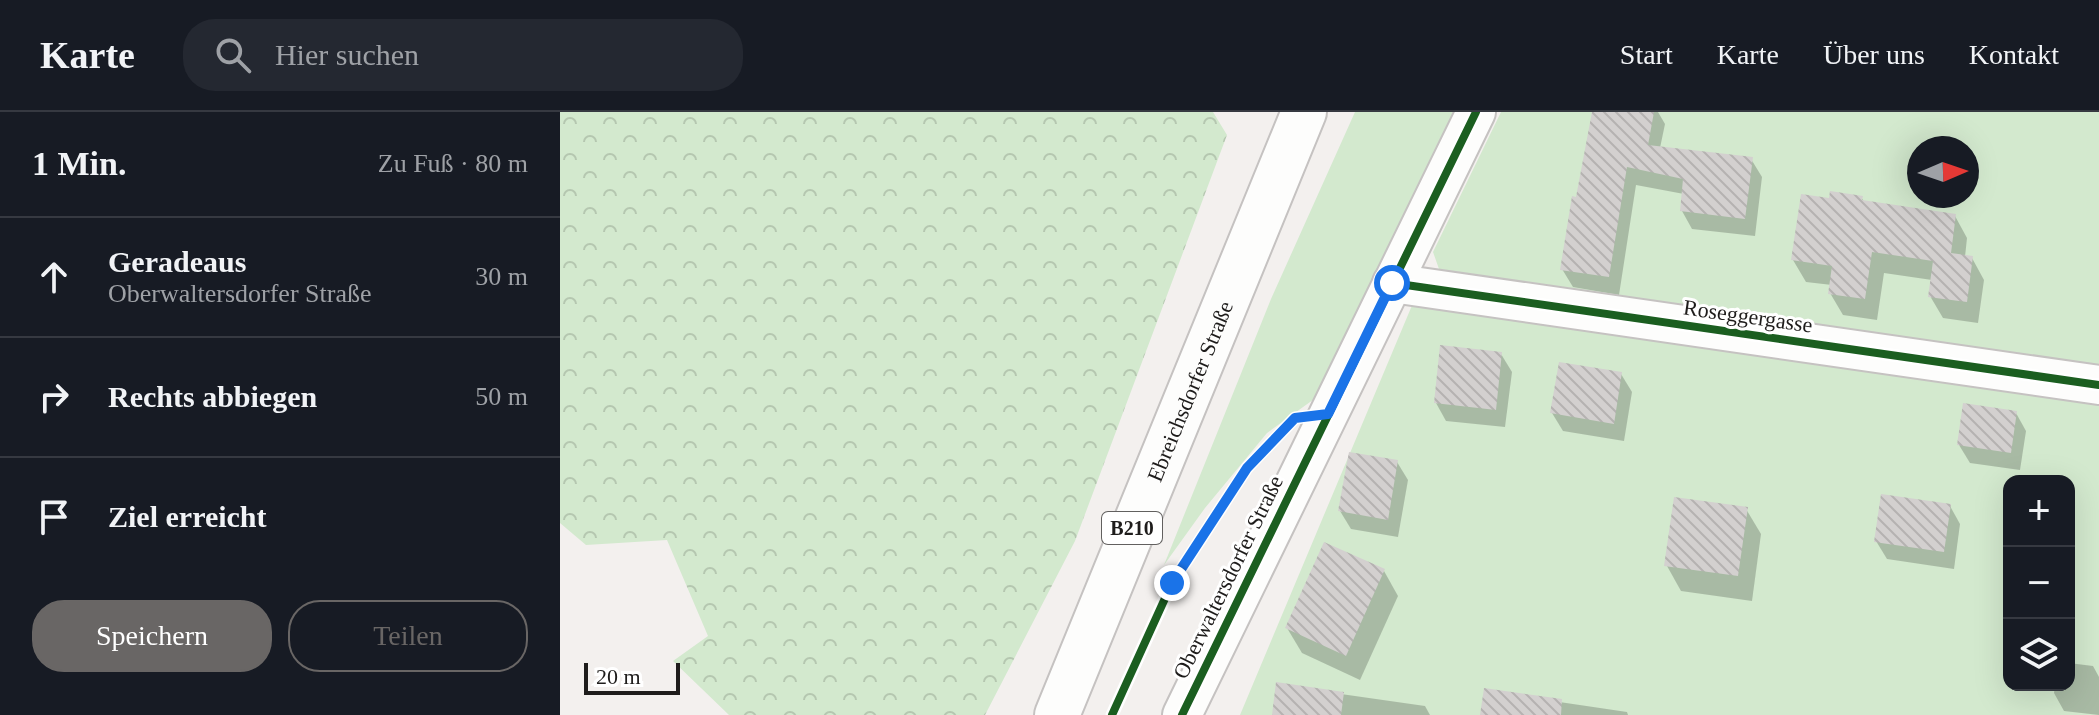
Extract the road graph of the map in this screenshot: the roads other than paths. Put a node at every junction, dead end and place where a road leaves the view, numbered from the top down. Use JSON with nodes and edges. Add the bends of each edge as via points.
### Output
{"nodes":[{"id":1,"x":1304,"y":112,"type":"edge"},
{"id":2,"x":1476,"y":112,"type":"edge"},
{"id":3,"x":1392,"y":283,"type":"junction"},
{"id":4,"x":2099,"y":385,"type":"edge"},
{"id":5,"x":1182,"y":714,"type":"edge"},
{"id":6,"x":1057,"y":715,"type":"edge"}],
"edges":[{"from":1,"to":6,"type":"main road","name":"Ebreichsdorfer Straße","number":"B210"},
{"from":2,"to":3,"type":"street","name":"Oberwaltersdorfer Straße"},
{"from":3,"to":4,"type":"street","name":"Roseggergasse"},
{"from":3,"to":5,"type":"street","name":"Oberwaltersdorfer Straße"}]}
